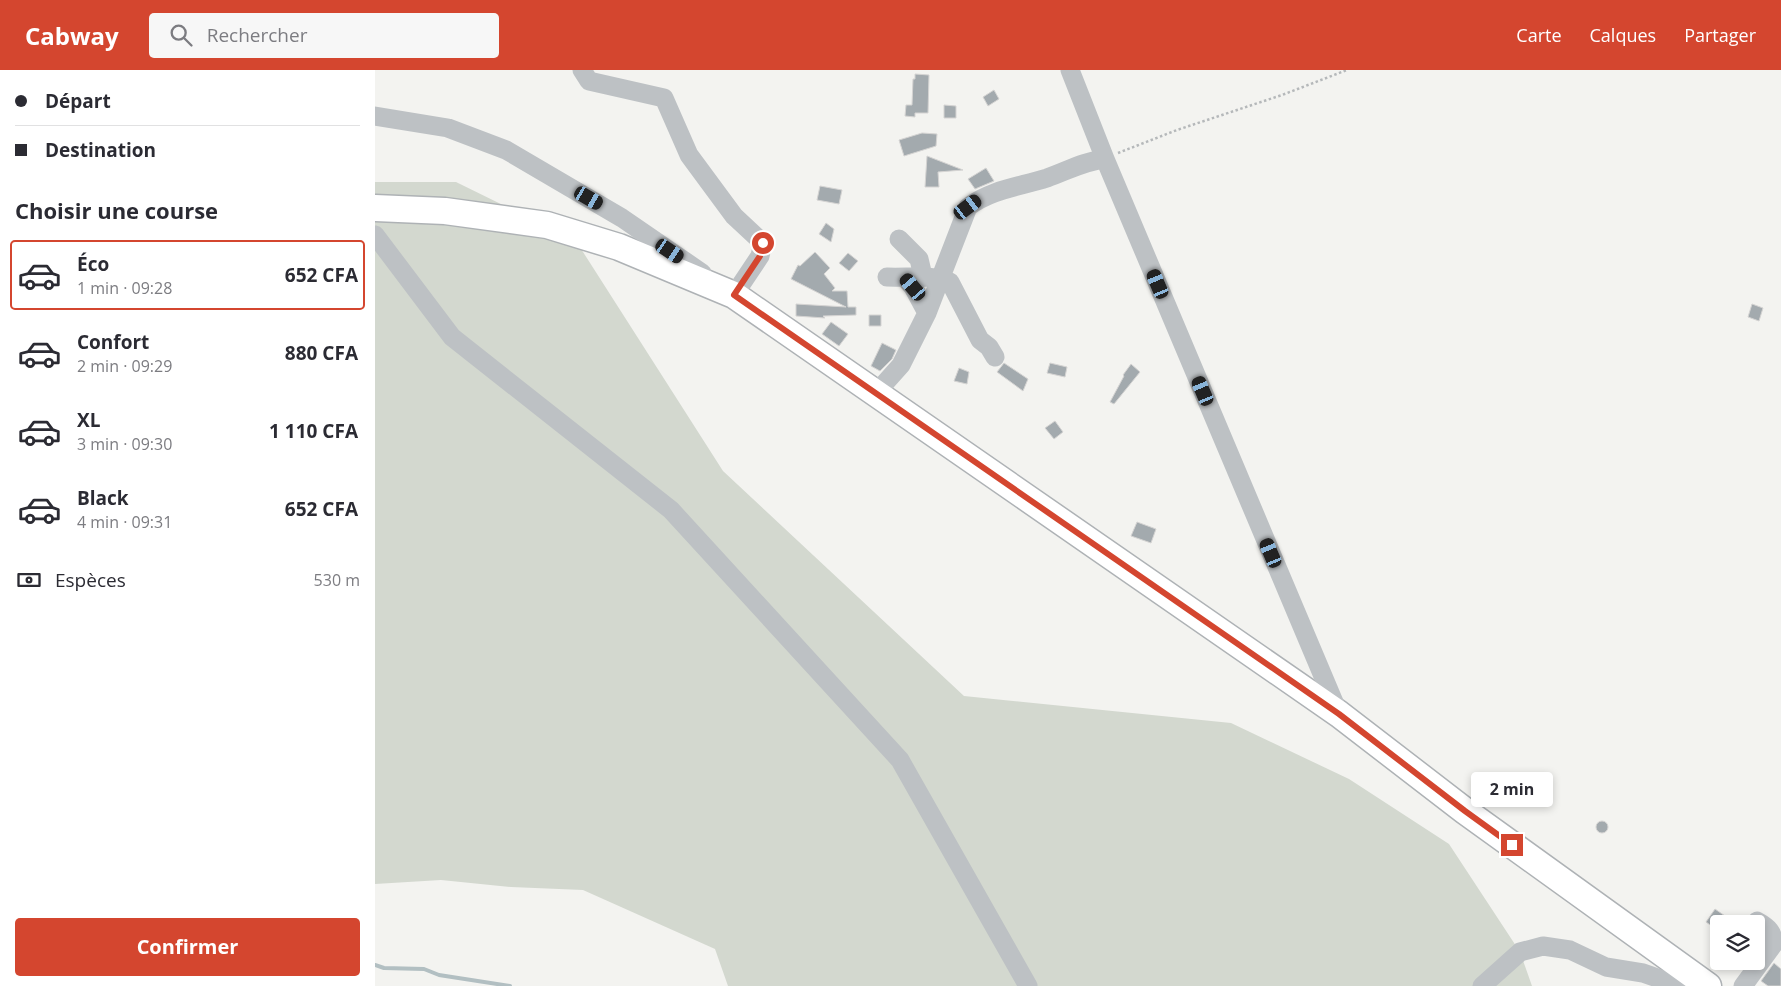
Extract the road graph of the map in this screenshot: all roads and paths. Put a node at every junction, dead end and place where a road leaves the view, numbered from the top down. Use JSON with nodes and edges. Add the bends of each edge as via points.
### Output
{"nodes":[{"id":1,"x":582,"y":70,"type":"edge"},
{"id":2,"x":1070,"y":70,"type":"edge"},
{"id":3,"x":1347,"y":70,"type":"edge"},
{"id":4,"x":375,"y":116,"type":"edge"},
{"id":5,"x":1105,"y":159,"type":"junction"},
{"id":6,"x":375,"y":208,"type":"edge"},
{"id":7,"x":375,"y":235,"type":"edge"},
{"id":8,"x":899,"y":239,"type":"dead end"},
{"id":9,"x":914,"y":277,"type":"junction"},
{"id":10,"x":734,"y":295,"type":"junction"},
{"id":11,"x":927,"y":313,"type":"junction"},
{"id":12,"x":995,"y":357,"type":"dead end"},
{"id":13,"x":876,"y":393,"type":"junction"},
{"id":14,"x":1339,"y":714,"type":"junction"},
{"id":15,"x":1765,"y":926,"type":"edge"},
{"id":16,"x":1765,"y":956,"type":"edge"},
{"id":17,"x":1755,"y":970,"type":"edge"},
{"id":18,"x":1028,"y":986,"type":"edge"},
{"id":19,"x":1482,"y":986,"type":"edge"},
{"id":20,"x":1680,"y":986,"type":"edge"},
{"id":21,"x":1708,"y":986,"type":"edge"},
{"id":22,"x":1743,"y":986,"type":"edge"}],
"edges":[{"from":1,"to":10,"type":"street","via":[[589,81],[664,98],[689,155],[734,216],[763,243],[760,256]]},
{"from":2,"to":5,"type":"street"},
{"from":3,"to":5,"type":"path"},
{"from":4,"to":10,"type":"street","via":[[447,128],[506,150],[622,218]]},
{"from":5,"to":9,"type":"street","via":[[981,198],[968,207]]},
{"from":5,"to":14,"type":"street"},
{"from":6,"to":10,"type":"highway","via":[[445,211],[547,225],[619,247]]},
{"from":7,"to":18,"type":"street","via":[[452,337],[671,510],[900,760]]},
{"from":8,"to":9,"type":"street","via":[[919,259]]},
{"from":9,"to":11,"type":"street"},
{"from":9,"to":11,"type":"street","via":[[913,287]]},
{"from":9,"to":12,"type":"street","via":[[950,282],[979,340]]},
{"from":10,"to":13,"type":"highway"},
{"from":11,"to":13,"type":"street","via":[[901,365]]},
{"from":13,"to":14,"type":"highway"},
{"from":14,"to":21,"type":"highway","via":[[1465,811]]},
{"from":15,"to":16,"type":"street","via":[[1774,939]]},
{"from":17,"to":22,"type":"street"},
{"from":19,"to":20,"type":"street","via":[[1520,952],[1543,946],[1570,950],[1606,967],[1643,973]]}]}
